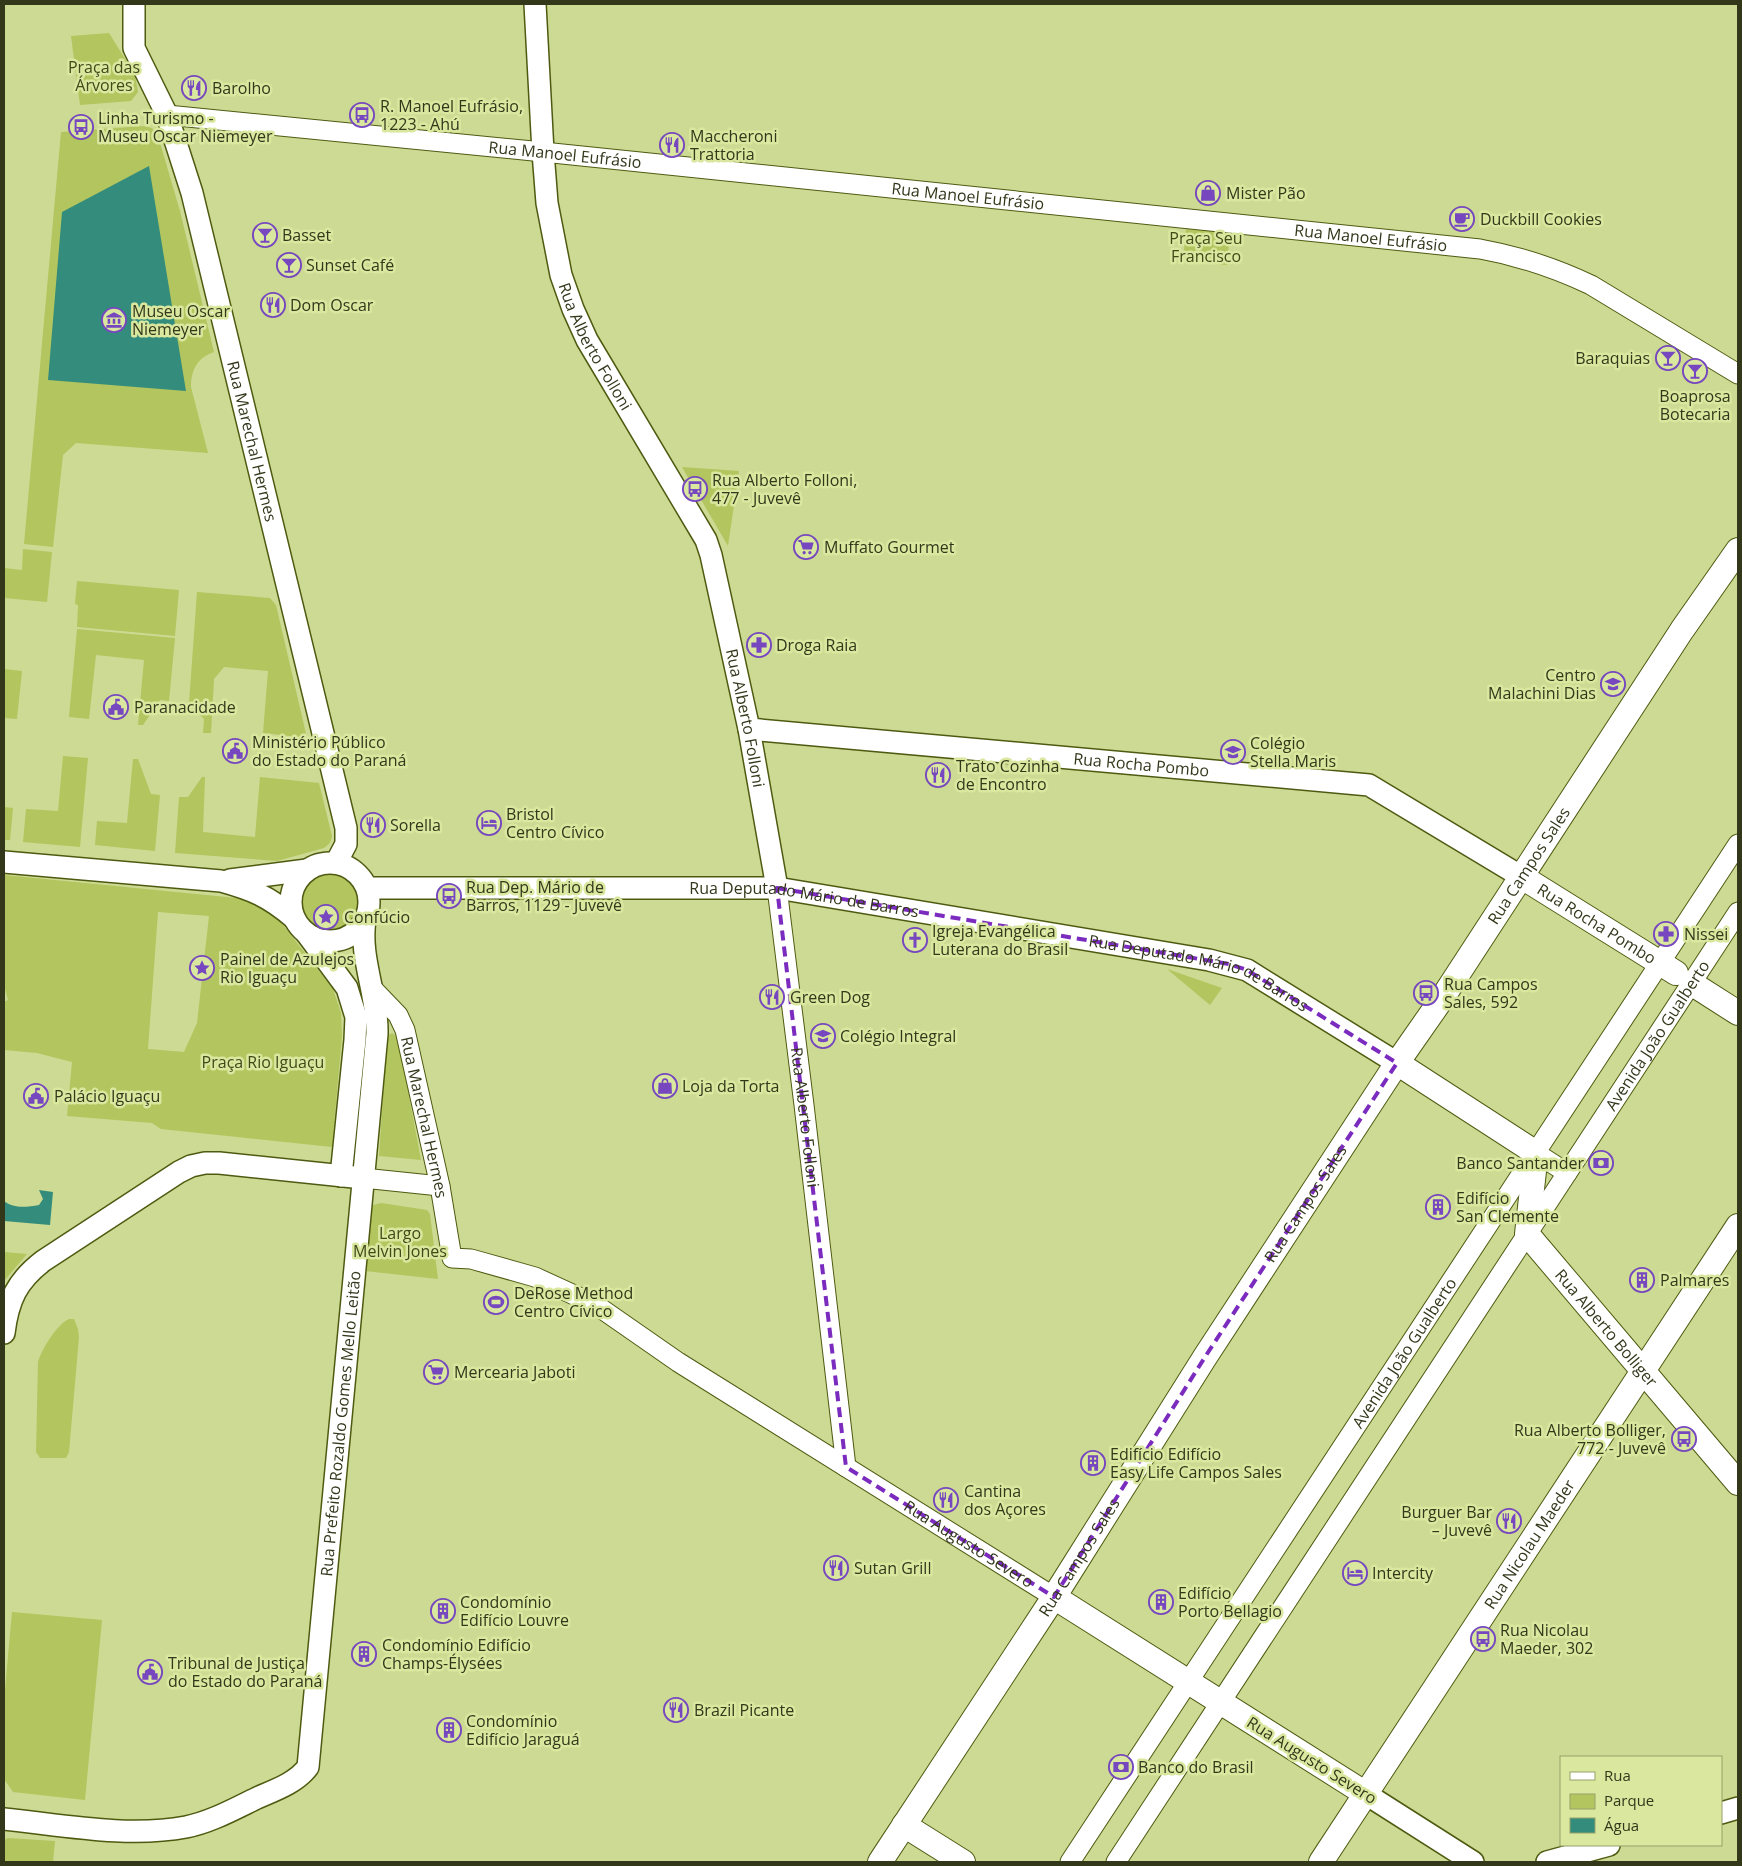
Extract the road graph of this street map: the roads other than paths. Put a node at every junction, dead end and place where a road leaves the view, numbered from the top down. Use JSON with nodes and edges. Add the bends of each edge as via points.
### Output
{"nodes":[{"id":1,"x":134,"y":4,"type":"edge"},
{"id":2,"x":535,"y":4,"type":"edge"},
{"id":3,"x":167,"y":115,"type":"junction"},
{"id":4,"x":542,"y":152,"type":"junction"},
{"id":5,"x":1738,"y":374,"type":"edge"},
{"id":6,"x":1738,"y":550,"type":"edge"},
{"id":7,"x":749,"y":729,"type":"junction"},
{"id":8,"x":1738,"y":844,"type":"edge"},
{"id":9,"x":4,"y":862,"type":"edge"},
{"id":10,"x":336,"y":863,"type":"junction"},
{"id":11,"x":307,"y":870,"type":"junction"},
{"id":12,"x":1522,"y":877,"type":"junction"},
{"id":13,"x":221,"y":881,"type":"junction"},
{"id":14,"x":367,"y":888,"type":"junction"},
{"id":15,"x":777,"y":888,"type":"junction"},
{"id":16,"x":1738,"y":912,"type":"edge"},
{"id":17,"x":294,"y":918,"type":"junction"},
{"id":18,"x":365,"y":920,"type":"junction"},
{"id":19,"x":308,"y":934,"type":"junction"},
{"id":20,"x":1676,"y":973,"type":"junction"},
{"id":21,"x":373,"y":989,"type":"junction"},
{"id":22,"x":1738,"y":1013,"type":"edge"},
{"id":23,"x":1397,"y":1063,"type":"junction"},
{"id":24,"x":1536,"y":1153,"type":"junction"},
{"id":25,"x":1567,"y":1173,"type":"junction"},
{"id":26,"x":341,"y":1176,"type":"junction"},
{"id":27,"x":363,"y":1178,"type":"junction"},
{"id":28,"x":440,"y":1186,"type":"junction"},
{"id":29,"x":1738,"y":1226,"type":"edge"},
{"id":30,"x":1527,"y":1234,"type":"junction"},
{"id":31,"x":452,"y":1258,"type":"joint"},
{"id":32,"x":4,"y":1333,"type":"edge"},
{"id":33,"x":1644,"y":1371,"type":"junction"},
{"id":34,"x":846,"y":1467,"type":"junction"},
{"id":35,"x":1738,"y":1483,"type":"edge"},
{"id":36,"x":1054,"y":1597,"type":"junction"},
{"id":37,"x":1189,"y":1682,"type":"junction"},
{"id":38,"x":1221,"y":1702,"type":"junction"},
{"id":39,"x":1366,"y":1794,"type":"junction"},
{"id":40,"x":1738,"y":1808,"type":"edge"},
{"id":41,"x":1722,"y":1813,"type":"edge"},
{"id":42,"x":4,"y":1819,"type":"edge"},
{"id":43,"x":904,"y":1825,"type":"junction"},
{"id":44,"x":1605,"y":1846,"type":"edge"},
{"id":45,"x":880,"y":1862,"type":"edge"},
{"id":46,"x":963,"y":1862,"type":"edge"},
{"id":47,"x":1070,"y":1862,"type":"edge"},
{"id":48,"x":1116,"y":1862,"type":"edge"},
{"id":49,"x":1322,"y":1862,"type":"edge"},
{"id":50,"x":1473,"y":1862,"type":"edge"},
{"id":51,"x":1547,"y":1862,"type":"edge"}],
"edges":[{"from":1,"to":3,"type":"main road","name":"Rua Marechal Hermes","via":[[134,48]]},
{"from":2,"to":4,"type":"main road","name":"Rua Alberto Folloni"},
{"from":3,"to":4,"type":"street","name":"Rua Manoel Eufrásio"},
{"from":3,"to":10,"type":"main road","name":"Rua Marechal Hermes","via":[[192,193],[346,828],[346,844]]},
{"from":4,"to":5,"type":"street","name":"Rua Manoel Eufrásio","via":[[1480,248],[1536,262],[1591,285]]},
{"from":4,"to":7,"type":"main road","name":"Rua Alberto Folloni","via":[[553,238],[573,309],[587,340],[712,555]]},
{"from":6,"to":12,"type":"main road","name":"Rua Campos Sales","via":[[1682,630]]},
{"from":7,"to":12,"type":"main road","name":"Rua Rocha Pombo","via":[[1369,785]]},
{"from":7,"to":15,"type":"main road","name":"Rua Alberto Folloni"},
{"from":8,"to":20,"type":"street","name":"Avenida João Gualberto"},
{"from":9,"to":13,"type":"main road"},
{"from":10,"to":11,"type":"main road","via":[[316,865]]},
{"from":10,"to":14,"type":"main road","via":[[355,871]]},
{"from":11,"to":13,"type":"main road"},
{"from":11,"to":17,"type":"main road","via":[[299,878],[291,897]]},
{"from":12,"to":20,"type":"main road","name":"Rua Rocha Pombo"},
{"from":12,"to":23,"type":"main road","name":"Rua Campos Sales"},
{"from":13,"to":17,"type":"main road","via":[[264,895]]},
{"from":14,"to":15,"type":"main road","name":"Rua Deputado Mário de Barros"},
{"from":14,"to":18,"type":"main road","via":[[369,900]]},
{"from":15,"to":23,"type":"main road","name":"Rua Deputado Mário de Barros","via":[[1229,964],[1247,970]]},
{"from":15,"to":34,"type":"street","name":"Rua Alberto Folloni"},
{"from":16,"to":20,"type":"street","name":"Avenida João Gualberto"},
{"from":17,"to":19,"type":"main road"},
{"from":18,"to":19,"type":"main road","via":[[350,936],[339,940],[318,940]]},
{"from":18,"to":21,"type":"main road","name":"Rua Prefeito Rozaldo Gomes Mello Leitão","via":[[363,944]]},
{"from":19,"to":26,"type":"main road","via":[[347,988],[356,1016]]},
{"from":20,"to":22,"type":"main road","name":"Rua Rocha Pombo"},
{"from":20,"to":24,"type":"street","name":"Avenida João Gualberto"},
{"from":20,"to":25,"type":"street","name":"Avenida João Gualberto"},
{"from":21,"to":27,"type":"main road","name":"Rua Prefeito Rozaldo Gomes Mello Leitão","via":[[376,1034]]},
{"from":21,"to":28,"type":"street","name":"Rua Marechal Hermes","via":[[398,1015],[405,1030]]},
{"from":23,"to":24,"type":"main road","name":"Rua Deputado Mário de Barros"},
{"from":23,"to":36,"type":"main road","name":"Rua Campos Sales","via":[[1204,1356]]},
{"from":24,"to":25,"type":"street","name":"Rua Deputado Mário de Barros"},
{"from":24,"to":30,"type":"main road"},
{"from":24,"to":37,"type":"street","name":"Avenida João Gualberto"},
{"from":25,"to":30,"type":"street","name":"Avenida João Gualberto"},
{"from":26,"to":27,"type":"main road"},
{"from":26,"to":32,"type":"main road","via":[[219,1162],[191,1166],[28,1273],[12,1295]]},
{"from":27,"to":28,"type":"street"},
{"from":27,"to":42,"type":"main road","name":"Rua Prefeito Rozaldo Gomes Mello Leitão","via":[[308,1767],[296,1779],[230,1811],[187,1826],[147,1832]]},
{"from":28,"to":31,"type":"street","name":"Rua Marechal Hermes"},
{"from":29,"to":33,"type":"main road","name":"Rua Nicolau Maeder"},
{"from":30,"to":33,"type":"main road","name":"Rua Alberto Bolliger"},
{"from":30,"to":38,"type":"street","name":"Avenida João Gualberto"},
{"from":31,"to":34,"type":"street","name":"Rua Augusto Severo","via":[[471,1259],[535,1277],[596,1305],[678,1362]]},
{"from":33,"to":35,"type":"main road","name":"Rua Alberto Bolliger"},
{"from":33,"to":39,"type":"main road","name":"Rua Nicolau Maeder"},
{"from":34,"to":36,"type":"street","name":"Rua Augusto Severo"},
{"from":36,"to":37,"type":"main road","name":"Rua Augusto Severo"},
{"from":36,"to":43,"type":"main road","name":"Rua Campos Sales"},
{"from":37,"to":38,"type":"main road","name":"Rua Augusto Severo"},
{"from":37,"to":47,"type":"street","name":"Avenida João Gualberto"},
{"from":38,"to":39,"type":"main road","name":"Rua Augusto Severo"},
{"from":38,"to":48,"type":"street","name":"Avenida João Gualberto"},
{"from":39,"to":49,"type":"main road","name":"Rua Nicolau Maeder"},
{"from":39,"to":50,"type":"main road","name":"Rua Augusto Severo"},
{"from":40,"to":41,"type":"main road"},
{"from":43,"to":45,"type":"main road","name":"Rua Campos Sales"},
{"from":43,"to":46,"type":"main road"},
{"from":44,"to":51,"type":"main road"}]}
